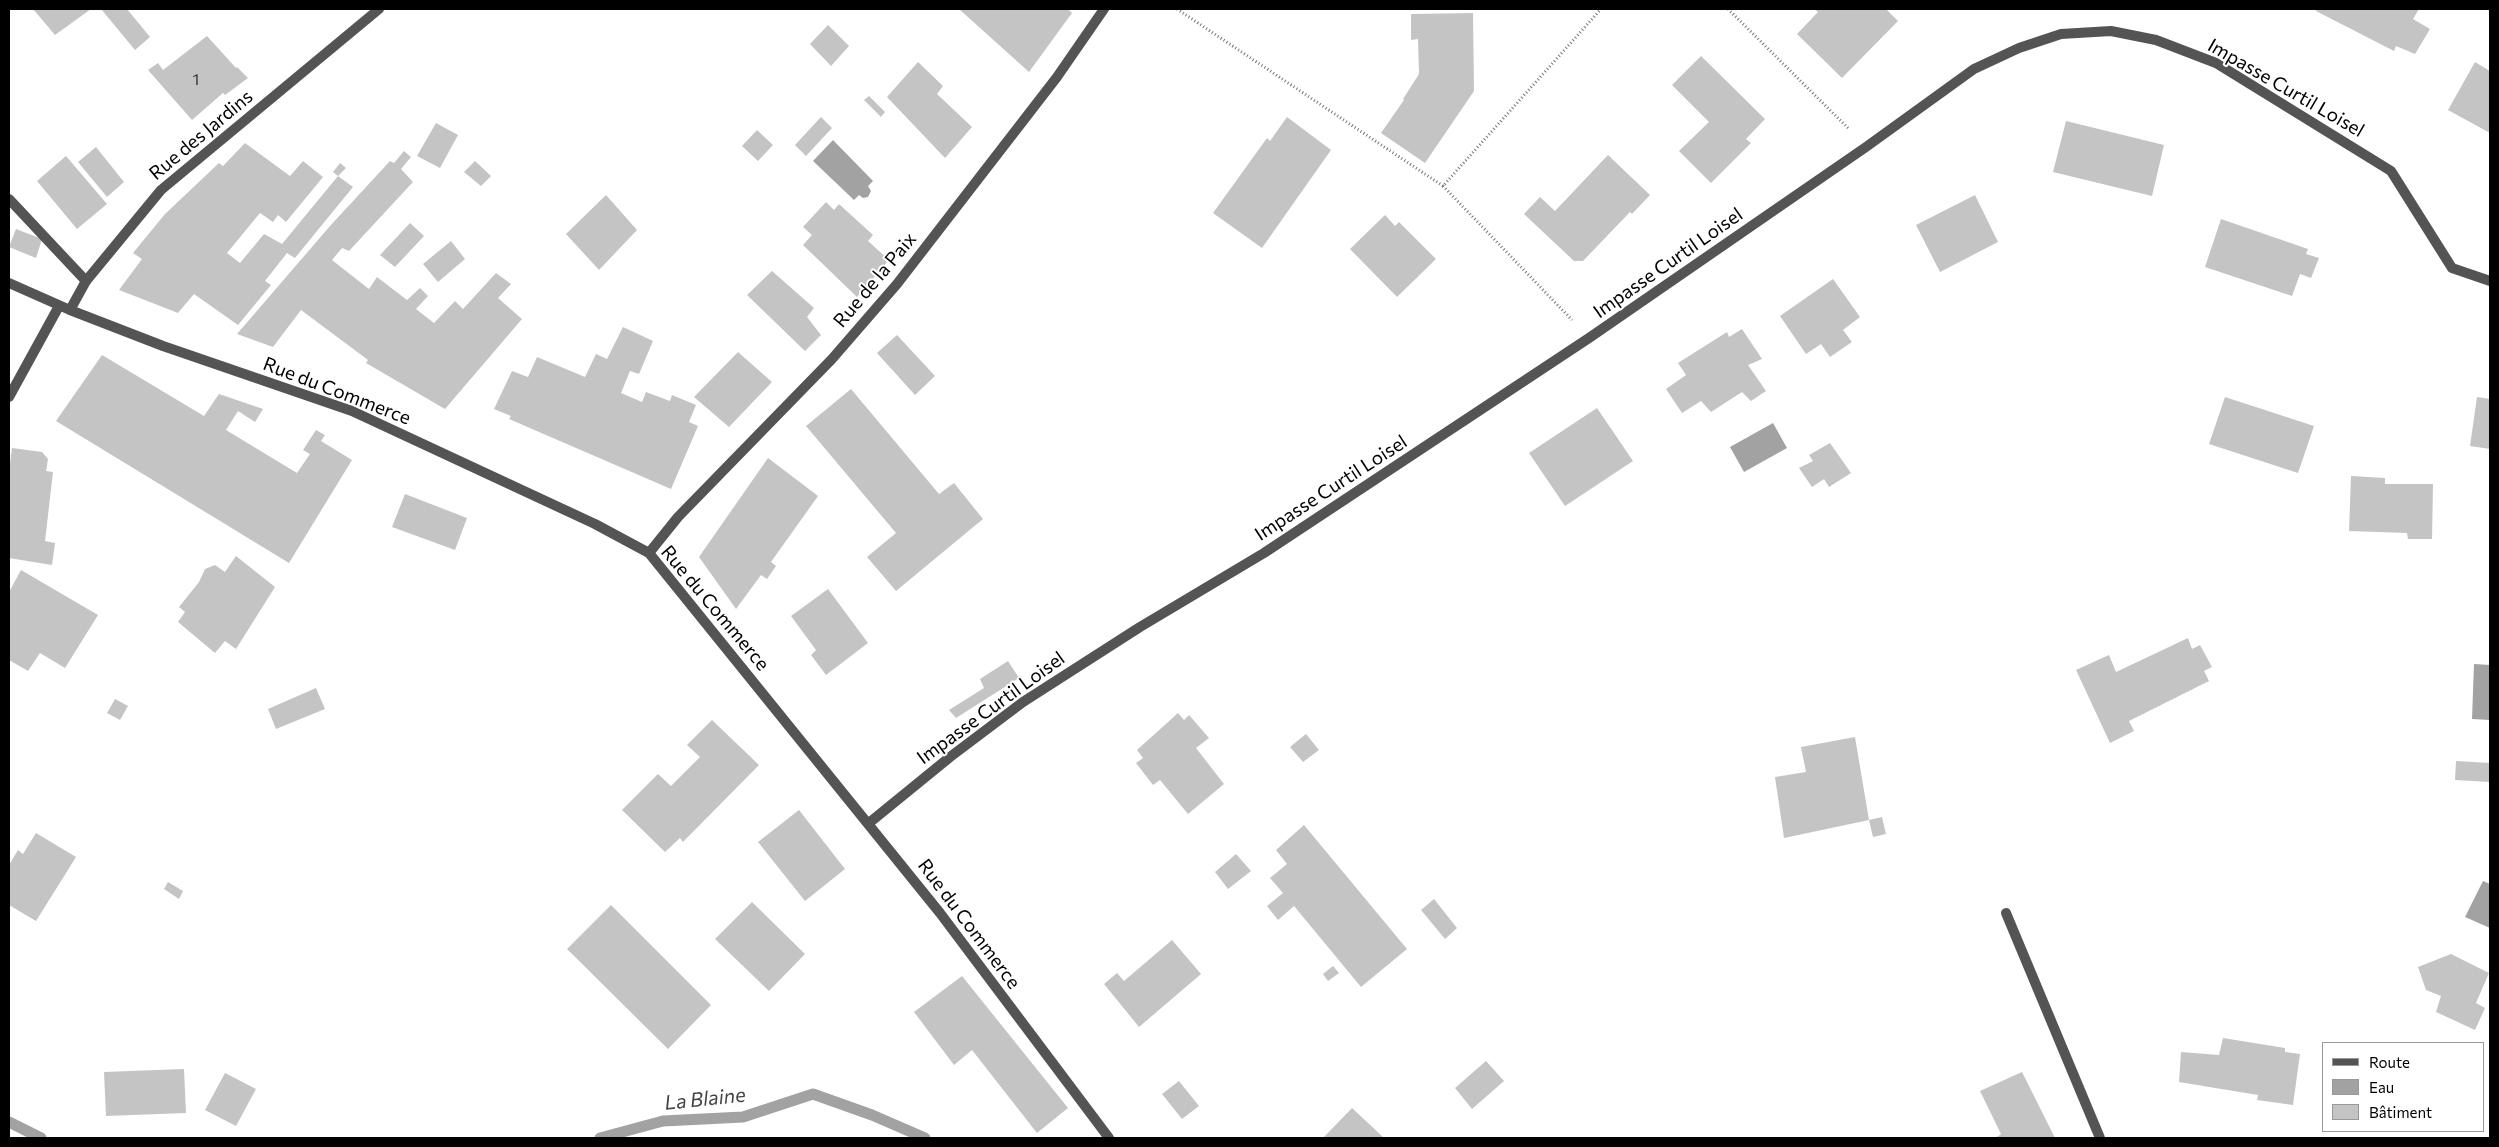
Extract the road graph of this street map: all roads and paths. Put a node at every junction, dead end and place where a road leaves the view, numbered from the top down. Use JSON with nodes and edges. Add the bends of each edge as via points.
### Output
{"nodes":[{"id":1,"x":379,"y":9,"type":"edge"},
{"id":2,"x":1104,"y":9,"type":"edge"},
{"id":3,"x":1177,"y":9,"type":"edge"},
{"id":4,"x":1601,"y":9,"type":"edge"},
{"id":5,"x":1728,"y":9,"type":"edge"},
{"id":6,"x":1866,"y":147,"type":"junction"},
{"id":7,"x":1443,"y":186,"type":"junction"},
{"id":8,"x":9,"y":199,"type":"edge"},
{"id":9,"x":2490,"y":280,"type":"edge"},
{"id":10,"x":86,"y":281,"type":"junction"},
{"id":11,"x":9,"y":283,"type":"edge"},
{"id":12,"x":59,"y":306,"type":"junction"},
{"id":13,"x":70,"y":310,"type":"junction"},
{"id":14,"x":1589,"y":338,"type":"junction"},
{"id":15,"x":9,"y":397,"type":"edge"},
{"id":16,"x":649,"y":553,"type":"junction"},
{"id":17,"x":868,"y":823,"type":"junction"},
{"id":18,"x":2006,"y":913,"type":"dead end"},
{"id":19,"x":1109,"y":1138,"type":"edge"},
{"id":20,"x":2100,"y":1138,"type":"edge"}],
"edges":[{"from":1,"to":10,"type":"street","name":"Rue des Jardins","via":[[161,190]]},
{"from":2,"to":16,"type":"street","name":"Rue de la Paix","via":[[1057,77],[897,284],[832,359],[678,517]]},
{"from":3,"to":7,"type":"path"},
{"from":4,"to":7,"type":"path"},
{"from":5,"to":6,"type":"path"},
{"from":6,"to":9,"type":"street","name":"Impasse Curtil Loisel","via":[[1974,69],[2019,48],[2061,34],[2112,31],[2156,40],[2216,63],[2391,171],[2452,268]]},
{"from":6,"to":14,"type":"street","name":"Impasse Curtil Loisel"},
{"from":7,"to":14,"type":"path"},
{"from":8,"to":10,"type":"street"},
{"from":10,"to":13,"type":"street","name":"Rue des Jardins"},
{"from":11,"to":12,"type":"street","name":"Rue du Commerce"},
{"from":12,"to":13,"type":"street","name":"Rue du Commerce"},
{"from":12,"to":15,"type":"street"},
{"from":13,"to":16,"type":"street","name":"Rue du Commerce","via":[[352,412],[596,524]]},
{"from":14,"to":17,"type":"street","name":"Impasse Curtil Loisel","via":[[1264,553],[1023,702]]},
{"from":16,"to":17,"type":"street","name":"Rue du Commerce"},
{"from":17,"to":19,"type":"street","name":"Rue du Commerce"},
{"from":18,"to":20,"type":"street"}]}
